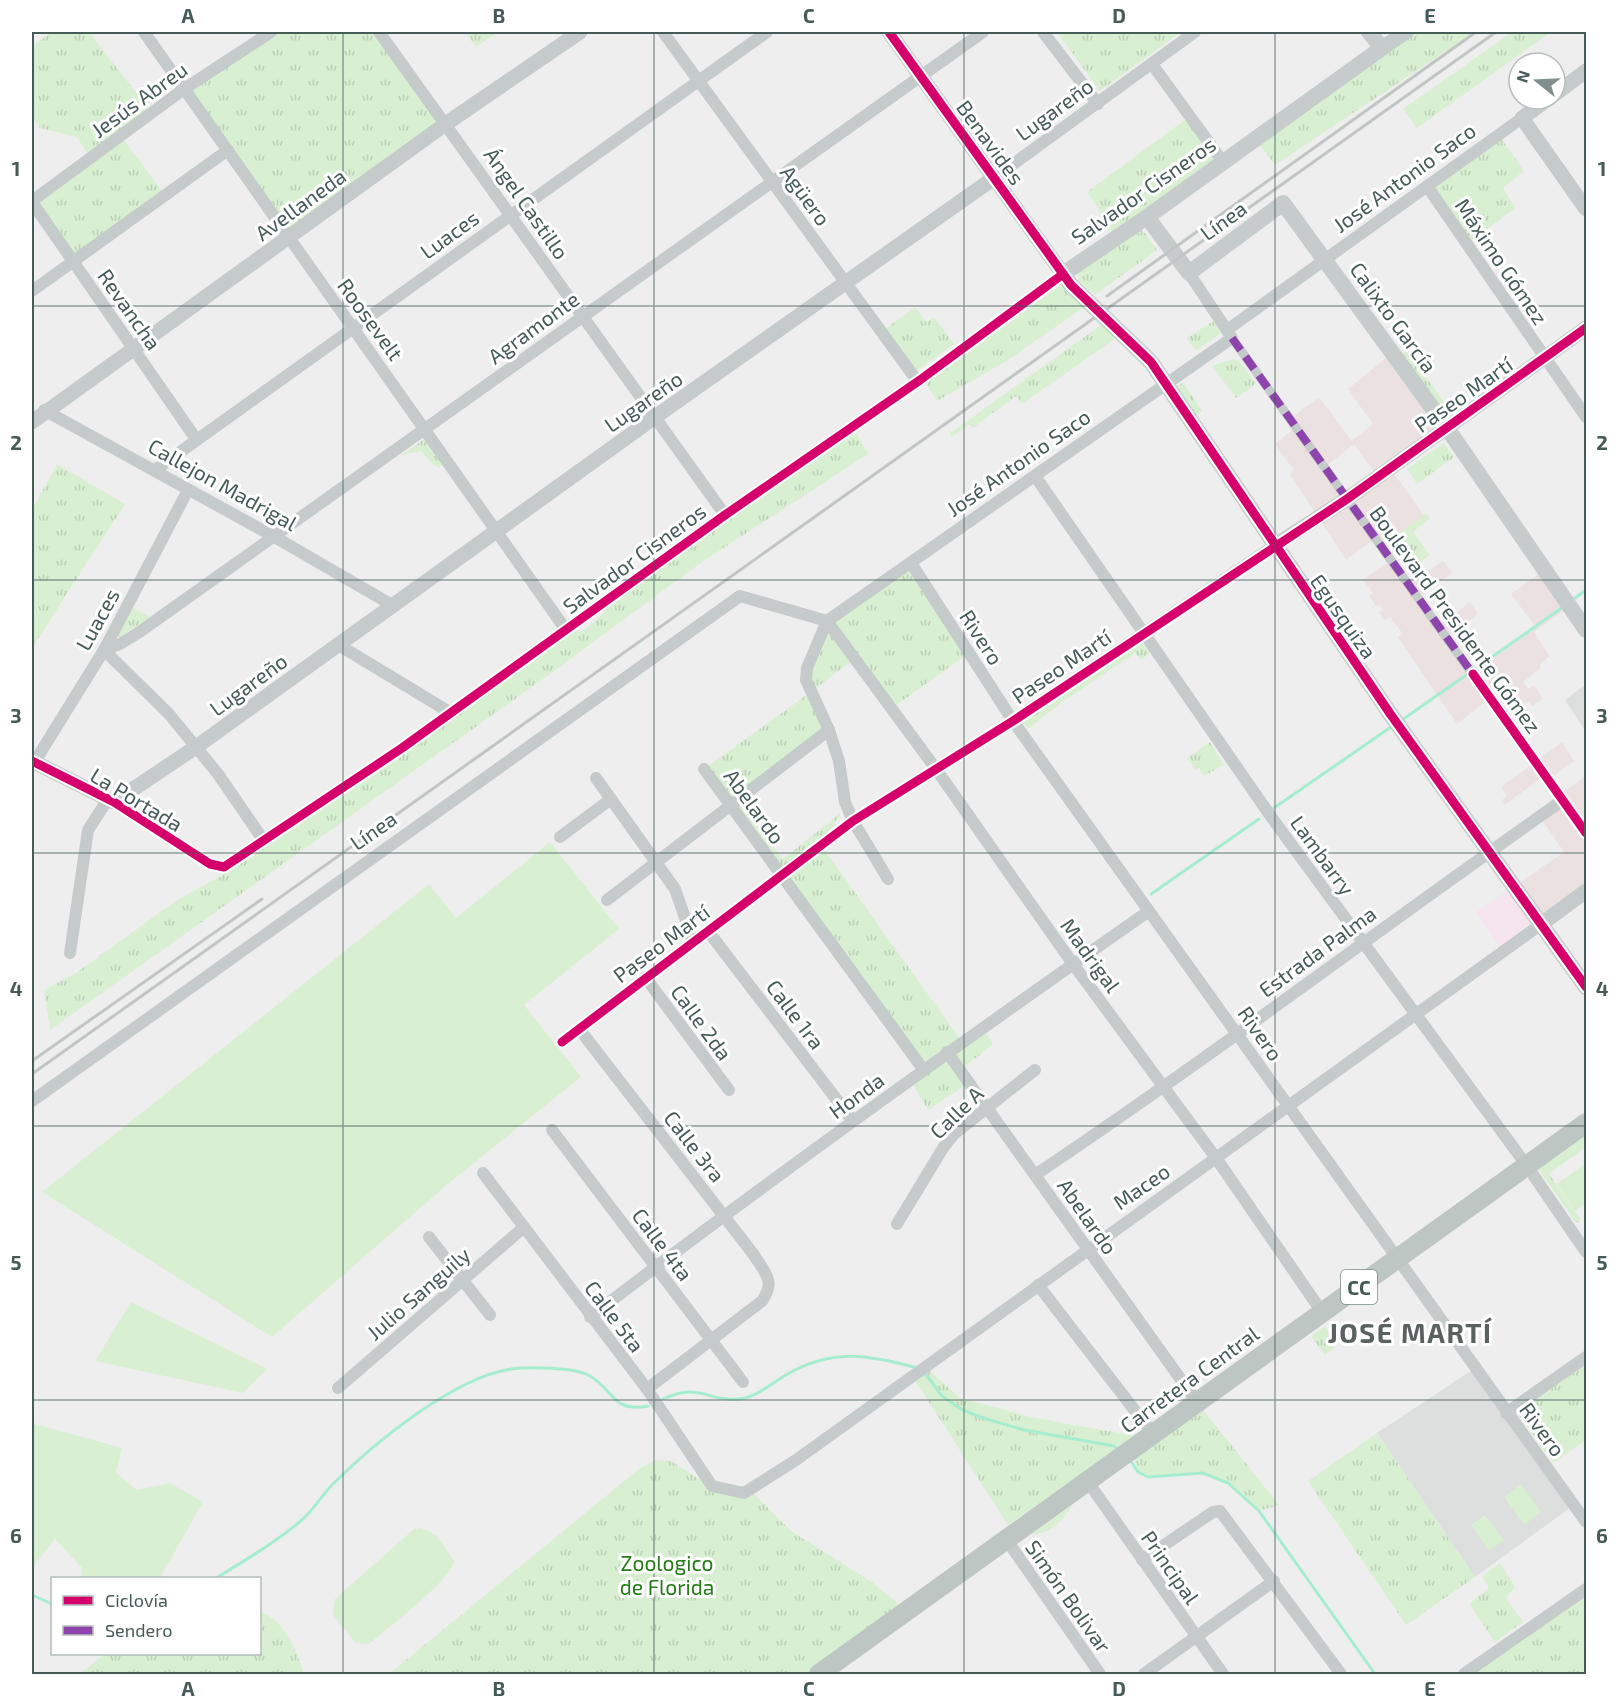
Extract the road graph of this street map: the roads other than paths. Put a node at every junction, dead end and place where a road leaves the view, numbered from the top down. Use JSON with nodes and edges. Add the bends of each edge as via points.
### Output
{"nodes":[{"id":1,"x":144,"y":32,"type":"edge"},
{"id":2,"x":271,"y":32,"type":"edge"},
{"id":3,"x":379,"y":32,"type":"edge"},
{"id":4,"x":580,"y":32,"type":"edge"},
{"id":5,"x":663,"y":32,"type":"edge"},
{"id":6,"x":767,"y":32,"type":"edge"},
{"id":7,"x":889,"y":32,"type":"edge"},
{"id":8,"x":983,"y":32,"type":"edge"},
{"id":9,"x":1043,"y":32,"type":"edge"},
{"id":10,"x":1195,"y":32,"type":"edge"},
{"id":11,"x":1369,"y":32,"type":"edge"},
{"id":12,"x":1406,"y":32,"type":"edge"},
{"id":13,"x":1382,"y":48,"type":"junction"},
{"id":14,"x":1152,"y":64,"type":"junction"},
{"id":15,"x":1587,"y":71,"type":"edge"},
{"id":16,"x":920,"y":75,"type":"junction"},
{"id":17,"x":699,"y":80,"type":"junction"},
{"id":18,"x":1567,"y":85,"type":"edge"},
{"id":19,"x":184,"y":89,"type":"junction"},
{"id":20,"x":1098,"y":104,"type":"junction"},
{"id":21,"x":1532,"y":111,"type":"edge"},
{"id":22,"x":1522,"y":118,"type":"junction"},
{"id":23,"x":447,"y":123,"type":"junction"},
{"id":24,"x":228,"y":150,"type":"junction"},
{"id":25,"x":1223,"y":162,"type":"junction"},
{"id":26,"x":994,"y":178,"type":"junction"},
{"id":27,"x":772,"y":181,"type":"junction"},
{"id":28,"x":1427,"y":186,"type":"junction"},
{"id":29,"x":32,"y":202,"type":"edge"},
{"id":30,"x":1283,"y":203,"type":"joint"},
{"id":31,"x":1587,"y":208,"type":"edge"},
{"id":32,"x":510,"y":214,"type":"junction"},
{"id":33,"x":1147,"y":217,"type":"junction"},
{"id":34,"x":289,"y":238,"type":"junction"},
{"id":35,"x":1324,"y":260,"type":"junction"},
{"id":36,"x":72,"y":261,"type":"junction"},
{"id":37,"x":1188,"y":273,"type":"junction"},
{"id":38,"x":1063,"y":274,"type":"junction"},
{"id":39,"x":846,"y":284,"type":"junction"},
{"id":40,"x":32,"y":291,"type":"edge"},
{"id":41,"x":582,"y":315,"type":"junction"},
{"id":42,"x":352,"y":327,"type":"junction"},
{"id":43,"x":1587,"y":328,"type":"edge"},
{"id":44,"x":1230,"y":334,"type":"junction"},
{"id":45,"x":132,"y":348,"type":"junction"},
{"id":46,"x":1545,"y":358,"type":"junction"},
{"id":47,"x":918,"y":382,"type":"junction"},
{"id":48,"x":1166,"y":384,"type":"junction"},
{"id":49,"x":38,"y":406,"type":"edge"},
{"id":50,"x":655,"y":417,"type":"junction"},
{"id":51,"x":1587,"y":417,"type":"edge"},
{"id":52,"x":32,"y":422,"type":"edge"},
{"id":53,"x":1447,"y":428,"type":"junction"},
{"id":54,"x":426,"y":429,"type":"junction"},
{"id":55,"x":196,"y":439,"type":"junction"},
{"id":56,"x":155,"y":470,"type":"junction"},
{"id":57,"x":1035,"y":476,"type":"junction"},
{"id":58,"x":188,"y":490,"type":"junction"},
{"id":59,"x":1347,"y":499,"type":"junction"},
{"id":60,"x":725,"y":515,"type":"junction"},
{"id":61,"x":496,"y":531,"type":"junction"},
{"id":62,"x":273,"y":536,"type":"junction"},
{"id":63,"x":1274,"y":546,"type":"junction"},
{"id":64,"x":910,"y":563,"type":"junction"},
{"id":65,"x":392,"y":605,"type":"junction"},
{"id":66,"x":827,"y":621,"type":"junction"},
{"id":67,"x":566,"y":630,"type":"junction"},
{"id":68,"x":1587,"y":630,"type":"edge"},
{"id":69,"x":1145,"y":631,"type":"junction"},
{"id":70,"x":337,"y":644,"type":"junction"},
{"id":71,"x":104,"y":650,"type":"junction"},
{"id":72,"x":451,"y":713,"type":"junction"},
{"id":73,"x":1013,"y":721,"type":"junction"},
{"id":74,"x":829,"y":730,"type":"junction"},
{"id":75,"x":196,"y":747,"type":"junction"},
{"id":76,"x":33,"y":762,"type":"edge"},
{"id":77,"x":704,"y":769,"type":"dead end"},
{"id":78,"x":936,"y":769,"type":"junction"},
{"id":79,"x":596,"y":778,"type":"dead end"},
{"id":80,"x":611,"y":799,"type":"junction"},
{"id":81,"x":111,"y":800,"type":"junction"},
{"id":82,"x":1563,"y":800,"type":"junction"},
{"id":83,"x":730,"y":807,"type":"junction"},
{"id":84,"x":853,"y":820,"type":"junction"},
{"id":85,"x":1587,"y":833,"type":"edge"},
{"id":86,"x":560,"y":837,"type":"dead end"},
{"id":87,"x":264,"y":841,"type":"junction"},
{"id":88,"x":1489,"y":852,"type":"junction"},
{"id":89,"x":656,"y":862,"type":"junction"},
{"id":90,"x":224,"y":867,"type":"joint"},
{"id":91,"x":781,"y":874,"type":"junction"},
{"id":92,"x":888,"y":879,"type":"dead end"},
{"id":93,"x":1587,"y":891,"type":"edge"},
{"id":94,"x":607,"y":900,"type":"dead end"},
{"id":95,"x":1149,"y":911,"type":"junction"},
{"id":96,"x":1540,"y":925,"type":"junction"},
{"id":97,"x":708,"y":931,"type":"junction"},
{"id":98,"x":693,"y":941,"type":"junction"},
{"id":99,"x":1362,"y":942,"type":"junction"},
{"id":100,"x":70,"y":953,"type":"dead end"},
{"id":101,"x":1073,"y":964,"type":"junction"},
{"id":102,"x":645,"y":977,"type":"junction"},
{"id":103,"x":1587,"y":987,"type":"edge"},
{"id":104,"x":1416,"y":1015,"type":"junction"},
{"id":105,"x":580,"y":1030,"type":"junction"},
{"id":106,"x":1238,"y":1033,"type":"junction"},
{"id":107,"x":562,"y":1042,"type":"dead end"},
{"id":108,"x":947,"y":1052,"type":"junction"},
{"id":109,"x":923,"y":1069,"type":"junction"},
{"id":110,"x":1035,"y":1070,"type":"dead end"},
{"id":111,"x":1165,"y":1088,"type":"junction"},
{"id":112,"x":729,"y":1090,"type":"dead end"},
{"id":113,"x":32,"y":1101,"type":"edge"},
{"id":114,"x":1289,"y":1106,"type":"junction"},
{"id":115,"x":986,"y":1108,"type":"junction"},
{"id":116,"x":853,"y":1121,"type":"junction"},
{"id":117,"x":1587,"y":1123,"type":"edge"},
{"id":118,"x":552,"y":1130,"type":"dead end"},
{"id":119,"x":1216,"y":1158,"type":"junction"},
{"id":120,"x":1527,"y":1166,"type":"junction"},
{"id":121,"x":483,"y":1173,"type":"dead end"},
{"id":122,"x":1035,"y":1175,"type":"junction"},
{"id":123,"x":724,"y":1215,"type":"junction"},
{"id":124,"x":897,"y":1224,"type":"dead end"},
{"id":125,"x":523,"y":1228,"type":"junction"},
{"id":126,"x":429,"y":1237,"type":"dead end"},
{"id":127,"x":1087,"y":1249,"type":"junction"},
{"id":128,"x":1587,"y":1252,"type":"edge"},
{"id":129,"x":1397,"y":1260,"type":"junction"},
{"id":130,"x":655,"y":1267,"type":"junction"},
{"id":131,"x":462,"y":1279,"type":"junction"},
{"id":132,"x":1038,"y":1285,"type":"junction"},
{"id":133,"x":1322,"y":1312,"type":"junction"},
{"id":134,"x":490,"y":1315,"type":"dead end"},
{"id":135,"x":590,"y":1317,"type":"junction"},
{"id":136,"x":712,"y":1339,"type":"junction"},
{"id":137,"x":1587,"y":1357,"type":"edge"},
{"id":138,"x":743,"y":1382,"type":"dead end"},
{"id":139,"x":338,"y":1388,"type":"dead end"},
{"id":140,"x":646,"y":1389,"type":"junction"},
{"id":141,"x":1197,"y":1402,"type":"junction"},
{"id":142,"x":1506,"y":1413,"type":"junction"},
{"id":143,"x":1153,"y":1434,"type":"junction"},
{"id":144,"x":1088,"y":1482,"type":"junction"},
{"id":145,"x":712,"y":1486,"type":"joint"},
{"id":146,"x":1587,"y":1522,"type":"edge"},
{"id":147,"x":1006,"y":1539,"type":"junction"},
{"id":148,"x":1142,"y":1560,"type":"junction"},
{"id":149,"x":1274,"y":1581,"type":"junction"},
{"id":150,"x":1587,"y":1589,"type":"edge"},
{"id":151,"x":1198,"y":1638,"type":"junction"},
{"id":152,"x":819,"y":1674,"type":"edge"},
{"id":153,"x":1100,"y":1674,"type":"edge"},
{"id":154,"x":1144,"y":1674,"type":"edge"},
{"id":155,"x":1223,"y":1674,"type":"edge"},
{"id":156,"x":1341,"y":1674,"type":"edge"},
{"id":157,"x":1464,"y":1674,"type":"edge"}],
"edges":[{"from":1,"to":19,"type":"street","name":"Roosevelt"},
{"from":2,"to":19,"type":"street","name":"Jesús Abreu"},
{"from":3,"to":23,"type":"street","name":"Ángel Castillo"},
{"from":4,"to":23,"type":"street","name":"Avellaneda"},
{"from":5,"to":17,"type":"street","name":"Agüero"},
{"from":6,"to":17,"type":"street","name":"Luaces"},
{"from":7,"to":16,"type":"street","name":"Benavides"},
{"from":8,"to":16,"type":"street","name":"Agramonte"},
{"from":9,"to":20,"type":"street"},
{"from":10,"to":14,"type":"street","name":"Lugareño"},
{"from":11,"to":13,"type":"main road"},
{"from":12,"to":13,"type":"street"},
{"from":13,"to":25,"type":"main road","name":"Salvador Cisneros"},
{"from":14,"to":20,"type":"street","name":"Lugareño"},
{"from":14,"to":25,"type":"street"},
{"from":15,"to":18,"type":"street"},
{"from":16,"to":26,"type":"street","name":"Benavides"},
{"from":16,"to":27,"type":"street","name":"Agramonte"},
{"from":17,"to":27,"type":"street","name":"Agüero"},
{"from":17,"to":32,"type":"street","name":"Luaces"},
{"from":19,"to":24,"type":"street","name":"Roosevelt"},
{"from":19,"to":29,"type":"street","name":"Jesús Abreu"},
{"from":20,"to":26,"type":"street","name":"Lugareño"},
{"from":21,"to":22,"type":"street","name":"José Antonio Saco"},
{"from":22,"to":28,"type":"street","name":"José Antonio Saco"},
{"from":22,"to":31,"type":"street"},
{"from":23,"to":32,"type":"street","name":"Ángel Castillo"},
{"from":23,"to":34,"type":"street","name":"Avellaneda"},
{"from":24,"to":34,"type":"street","name":"Roosevelt"},
{"from":24,"to":36,"type":"street"},
{"from":25,"to":33,"type":"main road","name":"Salvador Cisneros"},
{"from":26,"to":38,"type":"street","name":"Benavides"},
{"from":26,"to":39,"type":"street","name":"Lugareño"},
{"from":27,"to":39,"type":"street","name":"Agüero"},
{"from":27,"to":41,"type":"street","name":"Agramonte"},
{"from":28,"to":35,"type":"street","name":"José Antonio Saco"},
{"from":28,"to":46,"type":"street","name":"Máximo Gómez"},
{"from":29,"to":36,"type":"street","name":"Revancha"},
{"from":30,"to":35,"type":"main road","name":"Calixto García"},
{"from":30,"to":37,"type":"main road","name":"Línea"},
{"from":32,"to":41,"type":"street","name":"Ángel Castillo"},
{"from":32,"to":42,"type":"street","name":"Luaces"},
{"from":33,"to":37,"type":"main road"},
{"from":33,"to":38,"type":"main road","name":"Salvador Cisneros"},
{"from":34,"to":42,"type":"street","name":"Roosevelt"},
{"from":34,"to":45,"type":"street","name":"Avellaneda"},
{"from":35,"to":44,"type":"street","name":"José Antonio Saco"},
{"from":35,"to":53,"type":"main road","name":"Calixto García"},
{"from":36,"to":40,"type":"street"},
{"from":36,"to":45,"type":"street","name":"Revancha"},
{"from":37,"to":44,"type":"street"},
{"from":38,"to":47,"type":"street","name":"Salvador Cisneros"},
{"from":38,"to":48,"type":"main road","name":"Egusquiza","via":[[1134,343]]},
{"from":39,"to":47,"type":"street","name":"Agüero"},
{"from":39,"to":50,"type":"street","name":"Lugareño"},
{"from":41,"to":50,"type":"street","name":"Ángel Castillo"},
{"from":41,"to":54,"type":"street","name":"Agramonte"},
{"from":42,"to":54,"type":"street","name":"Roosevelt"},
{"from":42,"to":55,"type":"street","name":"Luaces"},
{"from":43,"to":46,"type":"street","name":"Paseo Martí"},
{"from":44,"to":48,"type":"street","name":"José Antonio Saco"},
{"from":44,"to":59,"type":"street","name":"Boulevard Presidente Gómez"},
{"from":45,"to":49,"type":"street","name":"Avellaneda"},
{"from":45,"to":55,"type":"street","name":"Revancha"},
{"from":46,"to":51,"type":"street","name":"Máximo Gómez"},
{"from":46,"to":53,"type":"street","name":"Paseo Martí"},
{"from":47,"to":60,"type":"street","name":"Salvador Cisneros"},
{"from":48,"to":57,"type":"street","name":"José Antonio Saco"},
{"from":48,"to":63,"type":"main road","name":"Egusquiza"},
{"from":49,"to":52,"type":"street","name":"Avellaneda"},
{"from":49,"to":56,"type":"street","name":"Callejon Madrigal"},
{"from":50,"to":60,"type":"street","name":"Ángel Castillo"},
{"from":50,"to":61,"type":"street","name":"Lugareño"},
{"from":53,"to":59,"type":"street","name":"Paseo Martí"},
{"from":53,"to":68,"type":"main road","name":"Calixto García"},
{"from":54,"to":61,"type":"street","name":"Roosevelt"},
{"from":54,"to":62,"type":"street","name":"Agramonte"},
{"from":55,"to":56,"type":"street","name":"Luaces"},
{"from":56,"to":58,"type":"street","name":"Callejon Madrigal"},
{"from":57,"to":64,"type":"street","name":"José Antonio Saco"},
{"from":57,"to":69,"type":"street","name":"Lambarry"},
{"from":58,"to":62,"type":"street","name":"Callejon Madrigal"},
{"from":58,"to":71,"type":"street","name":"Luaces"},
{"from":59,"to":63,"type":"street","name":"Paseo Martí"},
{"from":59,"to":82,"type":"street","name":"Boulevard Presidente Gómez"},
{"from":60,"to":67,"type":"street","name":"Salvador Cisneros"},
{"from":61,"to":65,"type":"street","name":"Lugareño"},
{"from":61,"to":67,"type":"street","name":"Roosevelt"},
{"from":62,"to":65,"type":"street","name":"Callejon Madrigal"},
{"from":62,"to":71,"type":"street","name":"Agramonte","via":[[138,633]]},
{"from":63,"to":69,"type":"street","name":"Paseo Martí"},
{"from":63,"to":88,"type":"main road","name":"Egusquiza"},
{"from":64,"to":66,"type":"street","name":"José Antonio Saco"},
{"from":64,"to":73,"type":"street","name":"Rivero"},
{"from":65,"to":70,"type":"street","name":"Lugareño"},
{"from":66,"to":74,"type":"street","via":[[807,668],[806,680]]},
{"from":66,"to":78,"type":"street","name":"Madrigal"},
{"from":66,"to":113,"type":"street","name":"Línea","via":[[740,596]]},
{"from":67,"to":72,"type":"street","name":"Salvador Cisneros"},
{"from":69,"to":73,"type":"street","name":"Paseo Martí"},
{"from":69,"to":99,"type":"street","name":"Lambarry"},
{"from":70,"to":72,"type":"street"},
{"from":70,"to":75,"type":"street","name":"Lugareño"},
{"from":71,"to":75,"type":"street","via":[[169,714]]},
{"from":71,"to":76,"type":"street","name":"Luaces"},
{"from":72,"to":87,"type":"street","name":"Salvador Cisneros"},
{"from":73,"to":78,"type":"street","name":"Paseo Martí"},
{"from":73,"to":95,"type":"street","name":"Rivero"},
{"from":74,"to":83,"type":"street"},
{"from":74,"to":84,"type":"street","via":[[839,761],[845,802]]},
{"from":75,"to":81,"type":"street","name":"Lugareño"},
{"from":75,"to":87,"type":"street"},
{"from":76,"to":81,"type":"street","name":"La Portada"},
{"from":77,"to":83,"type":"street","name":"Abelardo"},
{"from":78,"to":84,"type":"street","name":"Paseo Martí"},
{"from":78,"to":101,"type":"street","name":"Madrigal"},
{"from":79,"to":80,"type":"street"},
{"from":80,"to":86,"type":"street"},
{"from":80,"to":89,"type":"street"},
{"from":81,"to":90,"type":"street","name":"La Portada","via":[[210,864]]},
{"from":81,"to":100,"type":"street","via":[[88,830]]},
{"from":82,"to":85,"type":"street","name":"Boulevard Presidente Gómez"},
{"from":82,"to":88,"type":"street","name":"Estrada Palma"},
{"from":83,"to":89,"type":"street"},
{"from":83,"to":91,"type":"street","name":"Abelardo"},
{"from":84,"to":91,"type":"street","name":"Paseo Martí"},
{"from":84,"to":92,"type":"street"},
{"from":87,"to":90,"type":"street","name":"Salvador Cisneros"},
{"from":88,"to":96,"type":"main road","name":"Egusquiza"},
{"from":88,"to":99,"type":"street","name":"Estrada Palma"},
{"from":89,"to":94,"type":"street"},
{"from":89,"to":98,"type":"street","via":[[675,889]]},
{"from":91,"to":97,"type":"street","name":"Paseo Martí"},
{"from":91,"to":109,"type":"street","name":"Abelardo"},
{"from":93,"to":96,"type":"street","name":"Maceo"},
{"from":95,"to":101,"type":"street","name":"Honda"},
{"from":95,"to":106,"type":"street","name":"Rivero"},
{"from":96,"to":103,"type":"main road","name":"Egusquiza"},
{"from":96,"to":104,"type":"street","name":"Maceo"},
{"from":97,"to":98,"type":"street","name":"Paseo Martí"},
{"from":97,"to":116,"type":"street","name":"Calle 1ra"},
{"from":98,"to":102,"type":"street","name":"Paseo Martí"},
{"from":99,"to":104,"type":"street","name":"Lambarry"},
{"from":99,"to":106,"type":"street","name":"Estrada Palma"},
{"from":101,"to":108,"type":"street","name":"Honda"},
{"from":101,"to":111,"type":"street","name":"Madrigal"},
{"from":102,"to":105,"type":"street","name":"Paseo Martí"},
{"from":102,"to":112,"type":"street","name":"Calle 2da"},
{"from":104,"to":114,"type":"street","name":"Maceo"},
{"from":104,"to":120,"type":"street","name":"Lambarry"},
{"from":105,"to":107,"type":"street","name":"Paseo Martí"},
{"from":105,"to":123,"type":"street","name":"Calle 3ra"},
{"from":106,"to":111,"type":"street","name":"Estrada Palma"},
{"from":106,"to":114,"type":"street","name":"Rivero"},
{"from":108,"to":109,"type":"street","name":"Honda"},
{"from":108,"to":115,"type":"street","name":"Abelardo"},
{"from":109,"to":116,"type":"street","name":"Honda"},
{"from":110,"to":115,"type":"street","name":"Calle A"},
{"from":111,"to":119,"type":"street","name":"Madrigal"},
{"from":111,"to":122,"type":"street","name":"Estrada Palma"},
{"from":114,"to":119,"type":"street","name":"Maceo"},
{"from":114,"to":129,"type":"street","name":"Rivero"},
{"from":115,"to":122,"type":"street","name":"Abelardo"},
{"from":115,"to":124,"type":"street","name":"Calle A","via":[[943,1148]]},
{"from":116,"to":123,"type":"street","name":"Honda"},
{"from":117,"to":120,"type":"highway","name":"Carretera Central","number":"CC"},
{"from":118,"to":130,"type":"street","name":"Calle 4ta"},
{"from":119,"to":127,"type":"street","name":"Maceo"},
{"from":119,"to":133,"type":"street","name":"Madrigal"},
{"from":120,"to":128,"type":"street","name":"Lambarry"},
{"from":120,"to":129,"type":"highway","name":"Carretera Central","number":"CC"},
{"from":121,"to":125,"type":"street","name":"Calle 5ta"},
{"from":122,"to":127,"type":"street","name":"Abelardo"},
{"from":123,"to":130,"type":"street","name":"Honda"},
{"from":123,"to":136,"type":"street","name":"Calle 3ra","via":[[770,1284],[762,1300]]},
{"from":125,"to":131,"type":"street","name":"Julio Sanguily"},
{"from":125,"to":135,"type":"street","name":"Calle 5ta"},
{"from":126,"to":131,"type":"street"},
{"from":127,"to":132,"type":"street","name":"Maceo"},
{"from":127,"to":141,"type":"street","name":"Abelardo"},
{"from":129,"to":133,"type":"highway","name":"Carretera Central","number":"CC"},
{"from":129,"to":142,"type":"street","name":"Rivero"},
{"from":130,"to":135,"type":"street","name":"Honda"},
{"from":130,"to":136,"type":"street","name":"Calle 4ta"},
{"from":131,"to":134,"type":"street"},
{"from":131,"to":139,"type":"street","name":"Julio Sanguily"},
{"from":132,"to":143,"type":"street"},
{"from":132,"to":145,"type":"street","name":"Maceo","via":[[773,1476],[744,1493]]},
{"from":133,"to":141,"type":"highway","name":"Carretera Central","number":"CC"},
{"from":135,"to":140,"type":"street","name":"Calle 5ta"},
{"from":136,"to":138,"type":"street","name":"Calle 4ta"},
{"from":136,"to":140,"type":"street"},
{"from":137,"to":142,"type":"street"},
{"from":140,"to":145,"type":"street","name":"Calle 5ta"},
{"from":141,"to":143,"type":"highway","name":"Carretera Central","number":"CC"},
{"from":142,"to":146,"type":"street","name":"Rivero"},
{"from":143,"to":144,"type":"highway","name":"Carretera Central","number":"CC"},
{"from":144,"to":147,"type":"highway","name":"Carretera Central","number":"CC"},
{"from":144,"to":148,"type":"street","name":"Principal"},
{"from":147,"to":152,"type":"highway","name":"Carretera Central","number":"CC"},
{"from":147,"to":153,"type":"street","name":"Simón Bolivar"},
{"from":148,"to":149,"type":"street","via":[[1220,1511]]},
{"from":148,"to":151,"type":"street","name":"Principal"},
{"from":149,"to":151,"type":"street"},
{"from":149,"to":156,"type":"street"},
{"from":150,"to":157,"type":"street"},
{"from":151,"to":154,"type":"street"},
{"from":151,"to":155,"type":"street","name":"Principal"}]}
